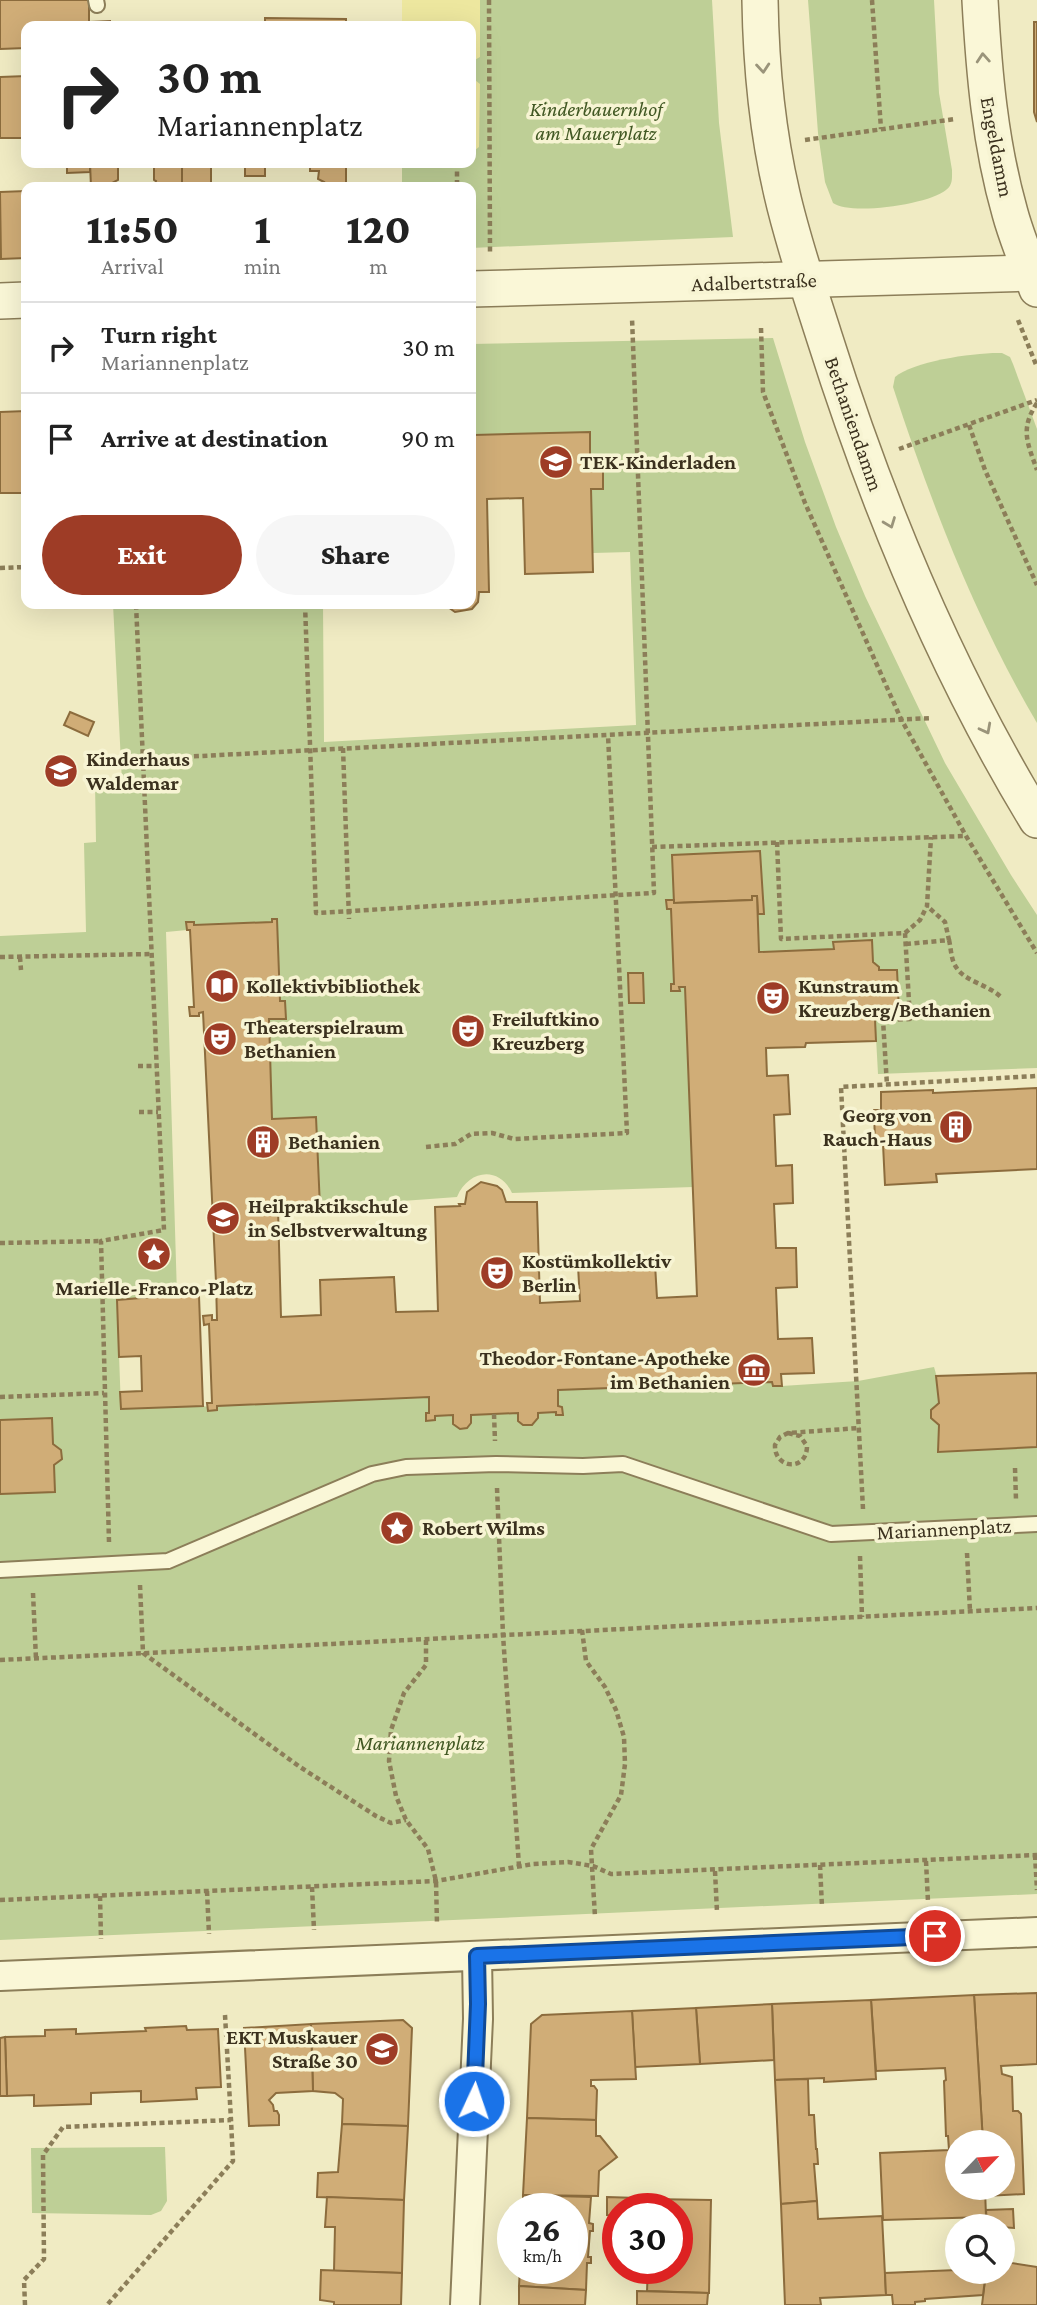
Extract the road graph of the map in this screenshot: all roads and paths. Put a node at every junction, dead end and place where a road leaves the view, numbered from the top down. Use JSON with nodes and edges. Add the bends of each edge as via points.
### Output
{"nodes":[{"id":1,"x":489,"y":0,"type":"edge"},
{"id":2,"x":760,"y":0,"type":"edge"},
{"id":3,"x":872,"y":0,"type":"edge"},
{"id":4,"x":980,"y":0,"type":"edge"},
{"id":5,"x":943,"y":120,"type":"dead end"},
{"id":6,"x":881,"y":129,"type":"junction"},
{"id":7,"x":826,"y":137,"type":"dead end"},
{"id":8,"x":490,"y":255,"type":"dead end"},
{"id":9,"x":1035,"y":278,"type":"edge"},
{"id":10,"x":806,"y":281,"type":"junction"},
{"id":11,"x":631,"y":286,"type":"junction"},
{"id":12,"x":476,"y":289,"type":"edge"},
{"id":13,"x":21,"y":300,"type":"edge"},
{"id":14,"x":0,"y":301,"type":"edge"},
{"id":15,"x":1018,"y":320,"type":"dead end"},
{"id":16,"x":761,"y":328,"type":"dead end"},
{"id":17,"x":1037,"y":367,"type":"edge"},
{"id":18,"x":1037,"y":402,"type":"edge"},
{"id":19,"x":969,"y":425,"type":"junction"},
{"id":20,"x":914,"y":444,"type":"dead end"},
{"id":21,"x":1037,"y":470,"type":"edge"},
{"id":22,"x":21,"y":567,"type":"edge"},
{"id":23,"x":0,"y":568,"type":"edge"},
{"id":24,"x":1037,"y":585,"type":"edge"},
{"id":25,"x":136,"y":609,"type":"edge"},
{"id":26,"x":305,"y":609,"type":"edge"},
{"id":27,"x":932,"y":718,"type":"dead end"},
{"id":28,"x":901,"y":719,"type":"junction"},
{"id":29,"x":648,"y":733,"type":"junction"},
{"id":30,"x":608,"y":734,"type":"junction"},
{"id":31,"x":342,"y":748,"type":"junction"},
{"id":32,"x":310,"y":750,"type":"junction"},
{"id":33,"x":143,"y":759,"type":"junction"},
{"id":34,"x":1037,"y":820,"type":"edge"},
{"id":35,"x":965,"y":836,"type":"junction"},
{"id":36,"x":931,"y":837,"type":"junction"},
{"id":37,"x":777,"y":842,"type":"junction"},
{"id":38,"x":652,"y":847,"type":"junction"},
{"id":39,"x":615,"y":895,"type":"junction"},
{"id":40,"x":927,"y":906,"type":"junction"},
{"id":41,"x":348,"y":912,"type":"junction"},
{"id":42,"x":349,"y":919,"type":"dead end"},
{"id":43,"x":905,"y":933,"type":"junction"},
{"id":44,"x":948,"y":940,"type":"junction"},
{"id":45,"x":906,"y":944,"type":"junction"},
{"id":46,"x":1037,"y":953,"type":"edge"},
{"id":47,"x":151,"y":954,"type":"junction"},
{"id":48,"x":0,"y":957,"type":"edge"},
{"id":49,"x":20,"y":957,"type":"junction"},
{"id":50,"x":21,"y":970,"type":"dead end"},
{"id":51,"x":1002,"y":998,"type":"dead end"},
{"id":52,"x":138,"y":1066,"type":"dead end"},
{"id":53,"x":156,"y":1066,"type":"junction"},
{"id":54,"x":1037,"y":1076,"type":"edge"},
{"id":55,"x":887,"y":1085,"type":"junction"},
{"id":56,"x":139,"y":1112,"type":"dead end"},
{"id":57,"x":158,"y":1112,"type":"junction"},
{"id":58,"x":426,"y":1147,"type":"dead end"},
{"id":59,"x":101,"y":1241,"type":"junction"},
{"id":60,"x":0,"y":1244,"type":"edge"},
{"id":61,"x":104,"y":1393,"type":"junction"},
{"id":62,"x":0,"y":1397,"type":"edge"},
{"id":63,"x":860,"y":1428,"type":"junction"},
{"id":64,"x":788,"y":1433,"type":"junction"},
{"id":65,"x":1015,"y":1468,"type":"dead end"},
{"id":66,"x":1037,"y":1524,"type":"edge"},
{"id":67,"x":1017,"y":1525,"type":"junction"},
{"id":68,"x":859,"y":1534,"type":"junction"},
{"id":69,"x":967,"y":1554,"type":"dead end"},
{"id":70,"x":500,"y":1555,"type":"dead end"},
{"id":71,"x":860,"y":1560,"type":"dead end"},
{"id":72,"x":110,"y":1563,"type":"junction"},
{"id":73,"x":0,"y":1570,"type":"edge"},
{"id":74,"x":140,"y":1586,"type":"dead end"},
{"id":75,"x":33,"y":1592,"type":"dead end"},
{"id":76,"x":1037,"y":1608,"type":"edge"},
{"id":77,"x":970,"y":1611,"type":"junction"},
{"id":78,"x":862,"y":1617,"type":"junction"},
{"id":79,"x":582,"y":1630,"type":"junction"},
{"id":80,"x":503,"y":1636,"type":"junction"},
{"id":81,"x":426,"y":1640,"type":"junction"},
{"id":82,"x":143,"y":1653,"type":"junction"},
{"id":83,"x":36,"y":1659,"type":"junction"},
{"id":84,"x":0,"y":1660,"type":"edge"},
{"id":85,"x":406,"y":1820,"type":"junction"},
{"id":86,"x":1036,"y":1855,"type":"edge"},
{"id":87,"x":926,"y":1861,"type":"junction"},
{"id":88,"x":820,"y":1865,"type":"junction"},
{"id":89,"x":519,"y":1866,"type":"junction"},
{"id":90,"x":593,"y":1866,"type":"junction"},
{"id":91,"x":715,"y":1871,"type":"junction"},
{"id":92,"x":436,"y":1881,"type":"junction"},
{"id":93,"x":312,"y":1887,"type":"junction"},
{"id":94,"x":1037,"y":1890,"type":"edge"},
{"id":95,"x":207,"y":1891,"type":"junction"},
{"id":96,"x":100,"y":1896,"type":"junction"},
{"id":97,"x":0,"y":1900,"type":"edge"},
{"id":98,"x":928,"y":1902,"type":"dead end"},
{"id":99,"x":822,"y":1907,"type":"dead end"},
{"id":100,"x":717,"y":1912,"type":"dead end"},
{"id":101,"x":596,"y":1917,"type":"dead end"},
{"id":102,"x":438,"y":1924,"type":"dead end"},
{"id":103,"x":313,"y":1926,"type":"dead end"},
{"id":104,"x":208,"y":1931,"type":"dead end"},
{"id":105,"x":1037,"y":1932,"type":"edge"},
{"id":106,"x":101,"y":1936,"type":"dead end"},
{"id":107,"x":477,"y":1956,"type":"junction"},
{"id":108,"x":0,"y":1976,"type":"edge"},
{"id":109,"x":225,"y":2015,"type":"dead end"},
{"id":110,"x":231,"y":2120,"type":"junction"},
{"id":111,"x":25,"y":2305,"type":"edge"},
{"id":112,"x":107,"y":2305,"type":"edge"},
{"id":113,"x":465,"y":2305,"type":"edge"}],
"edges":[{"from":1,"to":8,"type":"path"},
{"from":2,"to":10,"type":"street","name":"Bethaniendamm","one_way":true,"via":[[772,144]]},
{"from":3,"to":6,"type":"path"},
{"from":9,"to":4,"type":"street","name":"Engeldamm","one_way":true,"via":[[1009,211],[989,115]]},
{"from":5,"to":6,"type":"path"},
{"from":6,"to":7,"type":"path"},
{"from":9,"to":10,"type":"street","name":"Adalbertstraße"},
{"from":10,"to":11,"type":"street","name":"Adalbertstraße"},
{"from":10,"to":34,"type":"street","name":"Bethaniendamm","one_way":true,"via":[[852,426],[896,538],[970,698]]},
{"from":11,"to":12,"type":"street","name":"Adalbertstraße"},
{"from":11,"to":29,"type":"path"},
{"from":13,"to":14,"type":"street"},
{"from":15,"to":17,"type":"path"},
{"from":16,"to":28,"type":"path","via":[[763,392],[805,503]]},
{"from":18,"to":19,"type":"path"},
{"from":18,"to":21,"type":"path","via":[[1026,428],[1027,446]]},
{"from":19,"to":20,"type":"path"},
{"from":19,"to":24,"type":"path"},
{"from":22,"to":23,"type":"path"},
{"from":25,"to":33,"type":"path"},
{"from":26,"to":32,"type":"path"},
{"from":27,"to":28,"type":"path"},
{"from":28,"to":29,"type":"path"},
{"from":28,"to":35,"type":"path"},
{"from":29,"to":30,"type":"path"},
{"from":29,"to":38,"type":"path"},
{"from":30,"to":31,"type":"path"},
{"from":30,"to":39,"type":"path"},
{"from":31,"to":32,"type":"path"},
{"from":31,"to":41,"type":"path"},
{"from":32,"to":33,"type":"path"},
{"from":32,"to":41,"type":"path","via":[[316,913]]},
{"from":33,"to":47,"type":"path"},
{"from":35,"to":36,"type":"path"},
{"from":35,"to":46,"type":"path"},
{"from":36,"to":37,"type":"path"},
{"from":36,"to":40,"type":"path"},
{"from":37,"to":38,"type":"path"},
{"from":37,"to":43,"type":"path","via":[[781,939]]},
{"from":38,"to":39,"type":"path","via":[[654,893]]},
{"from":39,"to":41,"type":"path"},
{"from":39,"to":58,"type":"path","via":[[627,1133],[514,1139],[492,1133]]},
{"from":40,"to":43,"type":"path"},
{"from":40,"to":44,"type":"path","via":[[945,922]]},
{"from":41,"to":42,"type":"path"},
{"from":43,"to":45,"type":"path"},
{"from":44,"to":45,"type":"path"},
{"from":44,"to":51,"type":"path","via":[[955,967]]},
{"from":45,"to":55,"type":"path","via":[[910,1019],[883,1020]]},
{"from":47,"to":49,"type":"path"},
{"from":47,"to":53,"type":"path"},
{"from":48,"to":49,"type":"path"},
{"from":49,"to":50,"type":"path"},
{"from":52,"to":53,"type":"path"},
{"from":53,"to":57,"type":"path"},
{"from":54,"to":55,"type":"path"},
{"from":55,"to":63,"type":"path","via":[[841,1087]]},
{"from":56,"to":57,"type":"path"},
{"from":57,"to":59,"type":"path","via":[[164,1230]]},
{"from":59,"to":60,"type":"path"},
{"from":59,"to":61,"type":"path"},
{"from":61,"to":62,"type":"path"},
{"from":61,"to":72,"type":"path"},
{"from":63,"to":64,"type":"path"},
{"from":63,"to":68,"type":"path","via":[[864,1513]]},
{"from":64,"to":64,"type":"path","via":[[777,1441],[776,1454],[782,1462],[797,1464],[805,1457],[806,1442]]},
{"from":65,"to":67,"type":"path"},
{"from":66,"to":67,"type":"lane","name":"Mariannenplatz"},
{"from":67,"to":68,"type":"lane","name":"Mariannenplatz"},
{"from":68,"to":72,"type":"lane","name":"Mariannenplatz","via":[[831,1534],[624,1464],[419,1466],[372,1474],[168,1561]]},
{"from":69,"to":77,"type":"path"},
{"from":70,"to":80,"type":"path"},
{"from":71,"to":78,"type":"path"},
{"from":72,"to":73,"type":"lane","name":"Mariannenplatz"},
{"from":74,"to":82,"type":"path"},
{"from":75,"to":83,"type":"path"},
{"from":76,"to":77,"type":"path"},
{"from":77,"to":78,"type":"path"},
{"from":78,"to":79,"type":"path"},
{"from":79,"to":80,"type":"path"},
{"from":79,"to":90,"type":"path","via":[[586,1661],[611,1699],[624,1737],[621,1795],[592,1849]]},
{"from":80,"to":81,"type":"path"},
{"from":80,"to":89,"type":"path"},
{"from":81,"to":82,"type":"path"},
{"from":81,"to":85,"type":"path","via":[[426,1665],[404,1693],[391,1730],[389,1760]]},
{"from":82,"to":83,"type":"path"},
{"from":82,"to":85,"type":"path","via":[[376,1816],[391,1822]]},
{"from":83,"to":84,"type":"path"},
{"from":85,"to":92,"type":"path","via":[[428,1849]]},
{"from":86,"to":87,"type":"path"},
{"from":86,"to":94,"type":"path"},
{"from":87,"to":88,"type":"path"},
{"from":87,"to":98,"type":"path"},
{"from":88,"to":91,"type":"path"},
{"from":88,"to":99,"type":"path"},
{"from":89,"to":90,"type":"path","via":[[568,1862]]},
{"from":89,"to":92,"type":"path"},
{"from":90,"to":91,"type":"path","via":[[611,1874]]},
{"from":90,"to":101,"type":"path"},
{"from":91,"to":100,"type":"path"},
{"from":92,"to":93,"type":"path"},
{"from":92,"to":102,"type":"path"},
{"from":93,"to":95,"type":"path"},
{"from":93,"to":103,"type":"path"},
{"from":95,"to":96,"type":"path"},
{"from":95,"to":104,"type":"path"},
{"from":96,"to":97,"type":"path"},
{"from":96,"to":106,"type":"path"},
{"from":105,"to":107,"type":"street"},
{"from":107,"to":108,"type":"street"},
{"from":107,"to":113,"type":"street"},
{"from":109,"to":110,"type":"path"},
{"from":110,"to":111,"type":"path","via":[[63,2127],[43,2155],[44,2259],[24,2280]]},
{"from":110,"to":112,"type":"path","via":[[233,2161]]}]}
